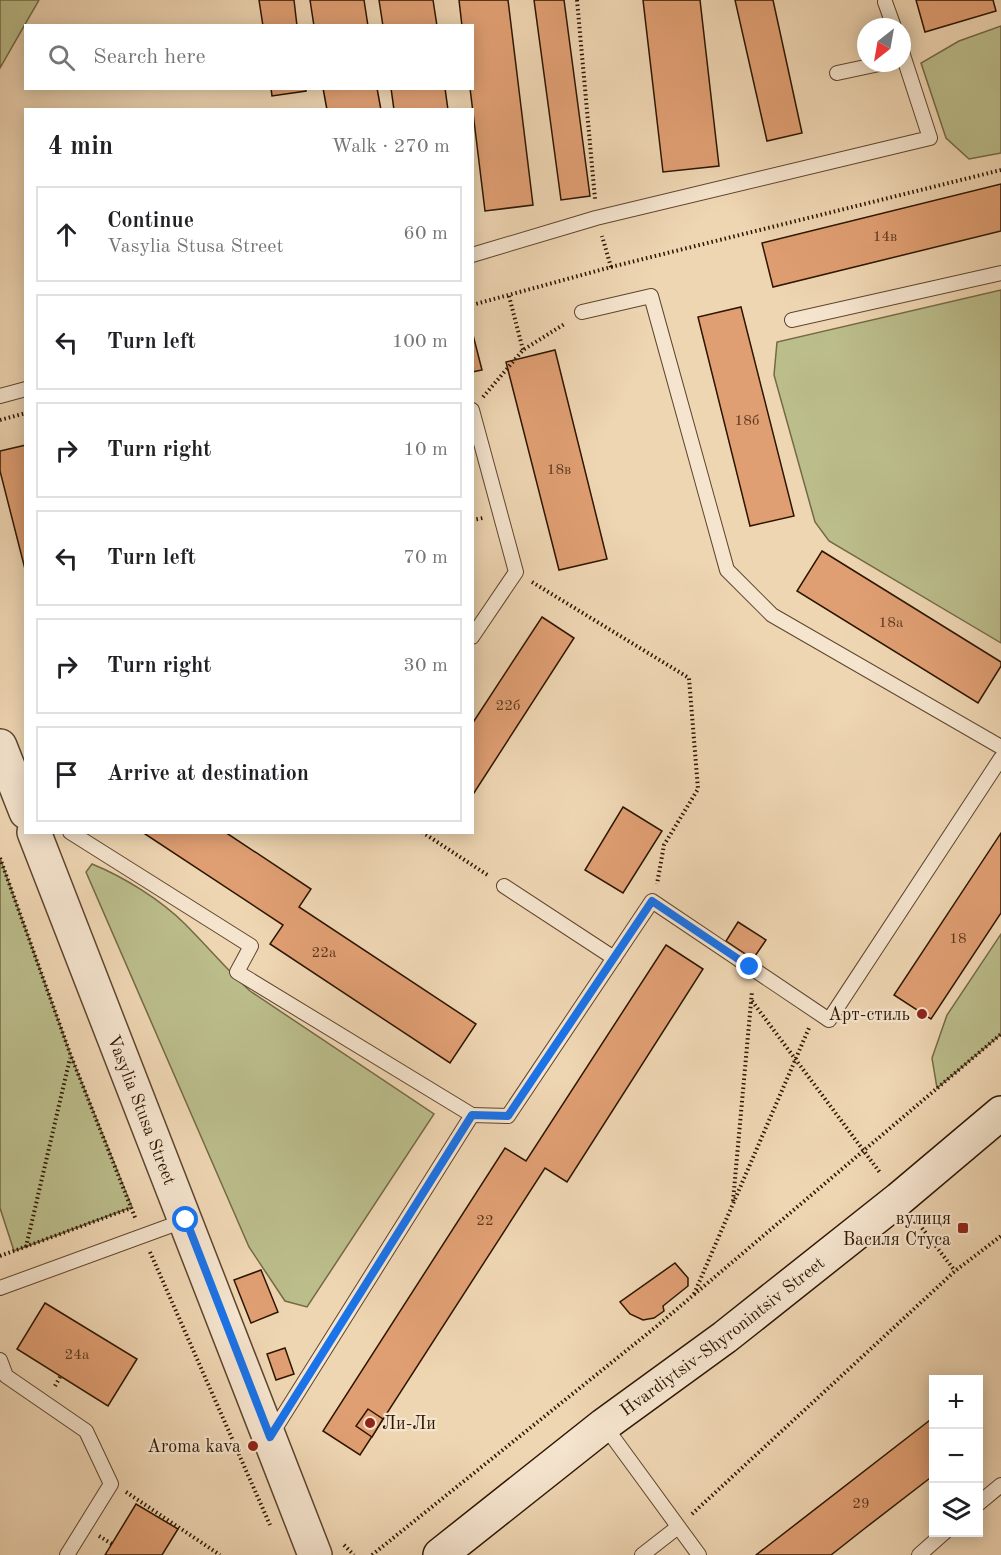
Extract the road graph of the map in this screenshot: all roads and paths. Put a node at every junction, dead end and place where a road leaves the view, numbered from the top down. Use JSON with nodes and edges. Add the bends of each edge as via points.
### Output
{"nodes":[{"id":1,"x":577,"y":0,"type":"edge"},
{"id":2,"x":885,"y":2,"type":"dead end"},
{"id":3,"x":891,"y":18,"type":"edge"},
{"id":4,"x":857,"y":69,"type":"edge"},
{"id":5,"x":907,"y":72,"type":"edge"},
{"id":6,"x":837,"y":73,"type":"dead end"},
{"id":7,"x":1001,"y":170,"type":"edge"},
{"id":8,"x":596,"y":218,"type":"junction"},
{"id":9,"x":474,"y":254,"type":"edge"},
{"id":10,"x":611,"y":267,"type":"junction"},
{"id":11,"x":1001,"y":273,"type":"edge"},
{"id":12,"x":509,"y":296,"type":"junction"},
{"id":13,"x":474,"y":305,"type":"edge"},
{"id":14,"x":582,"y":312,"type":"joint"},
{"id":15,"x":792,"y":320,"type":"dead end"},
{"id":16,"x":523,"y":350,"type":"junction"},
{"id":17,"x":24,"y":390,"type":"edge"},
{"id":18,"x":0,"y":396,"type":"edge"},
{"id":19,"x":476,"y":405,"type":"edge"},
{"id":20,"x":24,"y":414,"type":"edge"},
{"id":21,"x":0,"y":420,"type":"edge"},
{"id":22,"x":516,"y":572,"type":"junction"},
{"id":23,"x":474,"y":634,"type":"edge"},
{"id":24,"x":0,"y":746,"type":"edge"},
{"id":25,"x":1001,"y":747,"type":"edge"},
{"id":26,"x":1001,"y":758,"type":"edge"},
{"id":27,"x":24,"y":801,"type":"edge"},
{"id":28,"x":38,"y":834,"type":"edge"},
{"id":29,"x":73,"y":834,"type":"edge"},
{"id":30,"x":425,"y":834,"type":"edge"},
{"id":31,"x":0,"y":858,"type":"edge"},
{"id":32,"x":663,"y":861,"type":"dead end"},
{"id":33,"x":504,"y":886,"type":"joint"},
{"id":34,"x":614,"y":958,"type":"junction"},
{"id":35,"x":750,"y":967,"type":"junction"},
{"id":36,"x":752,"y":1001,"type":"junction"},
{"id":37,"x":816,"y":1012,"type":"junction"},
{"id":38,"x":1001,"y":1034,"type":"edge"},
{"id":39,"x":71,"y":1056,"type":"junction"},
{"id":40,"x":796,"y":1057,"type":"junction"},
{"id":41,"x":1001,"y":1113,"type":"edge"},
{"id":42,"x":472,"y":1115,"type":"junction"},
{"id":43,"x":863,"y":1151,"type":"junction"},
{"id":44,"x":880,"y":1174,"type":"dead end"},
{"id":45,"x":732,"y":1205,"type":"junction"},
{"id":46,"x":132,"y":1208,"type":"junction"},
{"id":47,"x":186,"y":1220,"type":"junction"},
{"id":48,"x":922,"y":1228,"type":"dead end"},
{"id":49,"x":142,"y":1235,"type":"junction"},
{"id":50,"x":1001,"y":1236,"type":"edge"},
{"id":51,"x":26,"y":1247,"type":"junction"},
{"id":52,"x":0,"y":1256,"type":"edge"},
{"id":53,"x":955,"y":1271,"type":"junction"},
{"id":54,"x":0,"y":1288,"type":"edge"},
{"id":55,"x":694,"y":1294,"type":"junction"},
{"id":56,"x":0,"y":1360,"type":"edge"},
{"id":57,"x":604,"y":1425,"type":"junction"},
{"id":58,"x":270,"y":1437,"type":"junction"},
{"id":59,"x":111,"y":1484,"type":"junction"},
{"id":60,"x":1001,"y":1485,"type":"edge"},
{"id":61,"x":983,"y":1500,"type":"edge"},
{"id":62,"x":678,"y":1527,"type":"junction"},
{"id":63,"x":273,"y":1534,"type":"dead end"},
{"id":64,"x":940,"y":1537,"type":"edge"},
{"id":65,"x":67,"y":1555,"type":"edge"},
{"id":66,"x":220,"y":1555,"type":"edge"},
{"id":67,"x":315,"y":1555,"type":"edge"},
{"id":68,"x":372,"y":1555,"type":"edge"},
{"id":69,"x":440,"y":1555,"type":"edge"},
{"id":70,"x":642,"y":1555,"type":"edge"},
{"id":71,"x":699,"y":1555,"type":"edge"},
{"id":72,"x":919,"y":1555,"type":"edge"}],
"edges":[{"from":1,"to":8,"type":"path"},
{"from":2,"to":3,"type":"lane"},
{"from":4,"to":6,"type":"lane"},
{"from":5,"to":8,"type":"lane","via":[[930,138]]},
{"from":7,"to":10,"type":"path"},
{"from":8,"to":9,"type":"lane"},
{"from":8,"to":10,"type":"path"},
{"from":10,"to":12,"type":"path"},
{"from":11,"to":15,"type":"lane"},
{"from":12,"to":13,"type":"path"},
{"from":12,"to":16,"type":"path"},
{"from":14,"to":16,"type":"path"},
{"from":14,"to":25,"type":"lane","via":[[651,296],[727,570],[772,615]]},
{"from":16,"to":19,"type":"path"},
{"from":17,"to":18,"type":"lane"},
{"from":19,"to":22,"type":"lane"},
{"from":20,"to":21,"type":"path"},
{"from":22,"to":23,"type":"lane"},
{"from":22,"to":32,"type":"path","via":[[689,678],[698,789],[664,845]]},
{"from":24,"to":27,"type":"street","name":"Vasylia Stusa Street"},
{"from":26,"to":37,"type":"lane","via":[[829,1020]]},
{"from":28,"to":47,"type":"street","name":"Vasylia Stusa Street"},
{"from":29,"to":42,"type":"lane","via":[[250,946],[237,972]]},
{"from":30,"to":33,"type":"path"},
{"from":31,"to":39,"type":"path"},
{"from":33,"to":34,"type":"lane"},
{"from":34,"to":35,"type":"lane","via":[[652,901]]},
{"from":34,"to":42,"type":"lane","via":[[508,1116]]},
{"from":35,"to":36,"type":"path"},
{"from":35,"to":37,"type":"lane"},
{"from":36,"to":40,"type":"path"},
{"from":36,"to":45,"type":"path"},
{"from":37,"to":40,"type":"path"},
{"from":38,"to":43,"type":"path"},
{"from":39,"to":46,"type":"path"},
{"from":39,"to":51,"type":"path"},
{"from":40,"to":43,"type":"path"},
{"from":40,"to":45,"type":"path"},
{"from":41,"to":57,"type":"street","name":"Hvardiytsiv-Shyronintsiv Street","via":[[735,1330]]},
{"from":42,"to":58,"type":"lane"},
{"from":43,"to":44,"type":"path"},
{"from":43,"to":55,"type":"path"},
{"from":45,"to":55,"type":"path"},
{"from":46,"to":49,"type":"path"},
{"from":46,"to":51,"type":"path"},
{"from":47,"to":49,"type":"lane"},
{"from":47,"to":58,"type":"street","name":"Vasylia Stusa Street"},
{"from":48,"to":53,"type":"path"},
{"from":49,"to":54,"type":"lane"},
{"from":49,"to":63,"type":"path"},
{"from":50,"to":53,"type":"path"},
{"from":51,"to":52,"type":"path"},
{"from":53,"to":62,"type":"path"},
{"from":55,"to":68,"type":"path"},
{"from":56,"to":59,"type":"lane","via":[[6,1376],[86,1431]]},
{"from":57,"to":62,"type":"lane"},
{"from":57,"to":69,"type":"street","name":"Hvardiytsiv-Shyronintsiv Street"},
{"from":58,"to":67,"type":"street","name":"Vasylia Stusa Street"},
{"from":59,"to":65,"type":"lane"},
{"from":59,"to":66,"type":"path"},
{"from":60,"to":61,"type":"lane"},
{"from":62,"to":70,"type":"lane"},
{"from":62,"to":71,"type":"lane"},
{"from":64,"to":72,"type":"lane"}]}
